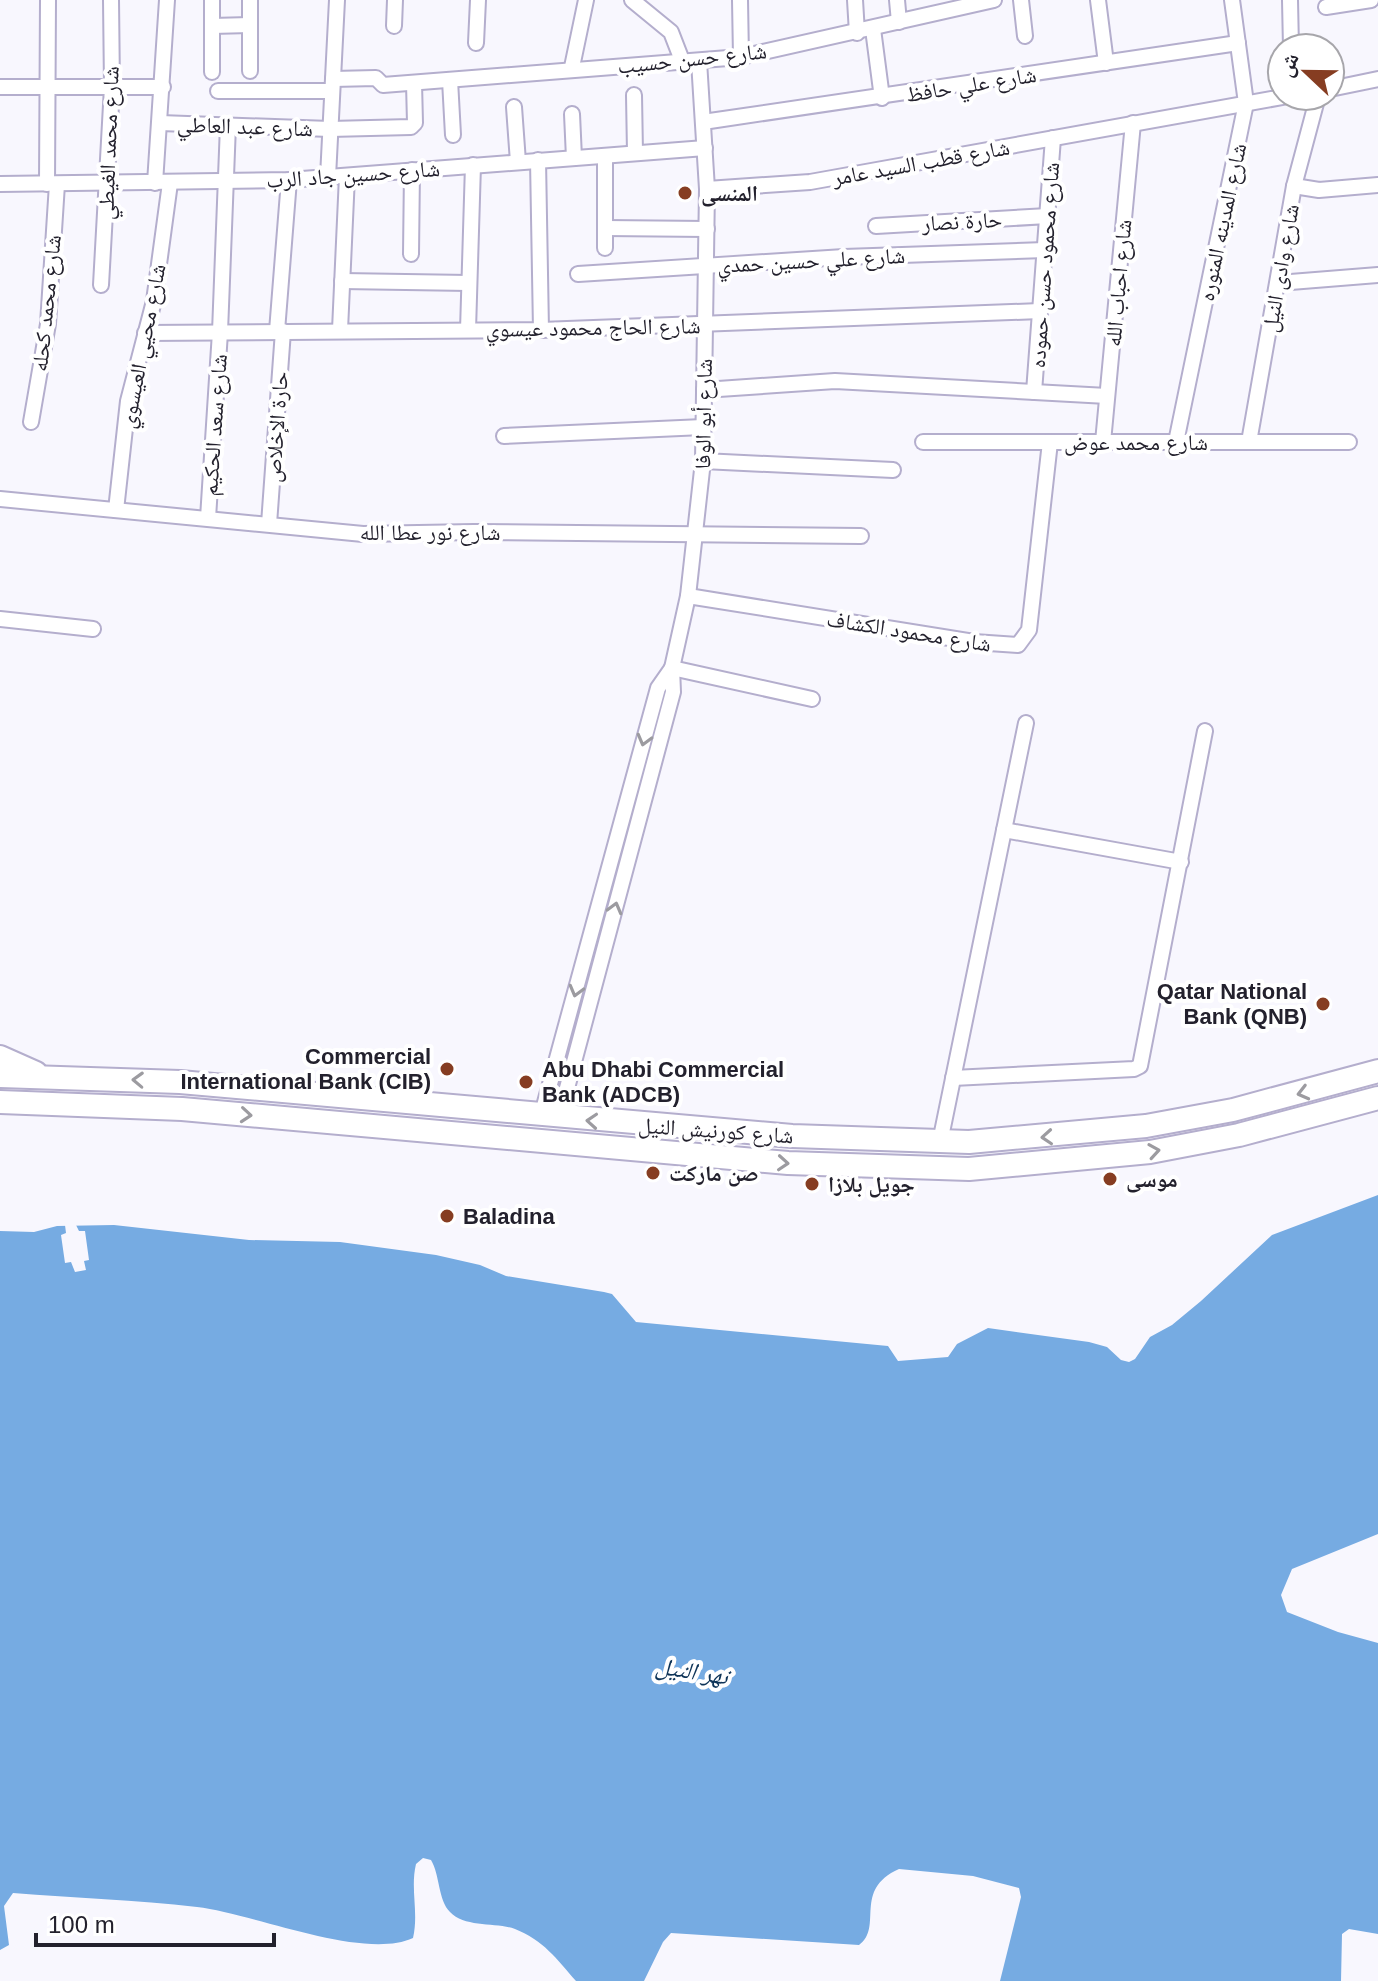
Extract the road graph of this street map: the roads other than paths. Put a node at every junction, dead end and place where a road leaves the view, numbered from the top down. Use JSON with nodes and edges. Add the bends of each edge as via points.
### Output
{"nodes":[{"id":1,"x":48,"y":0,"type":"edge"},
{"id":2,"x":111,"y":0,"type":"edge"},
{"id":3,"x":167,"y":0,"type":"edge"},
{"id":4,"x":212,"y":0,"type":"edge"},
{"id":5,"x":250,"y":0,"type":"edge"},
{"id":6,"x":337,"y":0,"type":"edge"},
{"id":7,"x":395,"y":0,"type":"edge"},
{"id":8,"x":478,"y":0,"type":"edge"},
{"id":9,"x":586,"y":0,"type":"edge"},
{"id":10,"x":632,"y":0,"type":"edge"},
{"id":11,"x":740,"y":0,"type":"edge"},
{"id":12,"x":855,"y":0,"type":"edge"},
{"id":13,"x":897,"y":0,"type":"edge"},
{"id":14,"x":1021,"y":0,"type":"edge"},
{"id":15,"x":1098,"y":0,"type":"edge"},
{"id":16,"x":1232,"y":0,"type":"edge"},
{"id":17,"x":1290,"y":0,"type":"edge"},
{"id":18,"x":1371,"y":0,"type":"edge"},
{"id":19,"x":988,"y":1,"type":"edge"},
{"id":20,"x":948,"y":5,"type":"edge"},
{"id":21,"x":1326,"y":7,"type":"dead end"},
{"id":22,"x":899,"y":22,"type":"junction"},
{"id":23,"x":250,"y":25,"type":"junction"},
{"id":24,"x":212,"y":26,"type":"junction"},
{"id":25,"x":394,"y":26,"type":"dead end"},
{"id":26,"x":873,"y":29,"type":"junction"},
{"id":27,"x":1291,"y":32,"type":"edge"},
{"id":28,"x":857,"y":33,"type":"junction"},
{"id":29,"x":1025,"y":36,"type":"dead end"},
{"id":30,"x":476,"y":43,"type":"dead end"},
{"id":31,"x":1238,"y":43,"type":"junction"},
{"id":32,"x":741,"y":57,"type":"junction"},
{"id":33,"x":699,"y":61,"type":"junction"},
{"id":34,"x":683,"y":63,"type":"junction"},
{"id":35,"x":1106,"y":63,"type":"junction"},
{"id":36,"x":572,"y":67,"type":"junction"},
{"id":37,"x":250,"y":71,"type":"dead end"},
{"id":38,"x":212,"y":72,"type":"dead end"},
{"id":39,"x":1378,"y":79,"type":"edge"},
{"id":40,"x":450,"y":80,"type":"junction"},
{"id":41,"x":414,"y":83,"type":"junction"},
{"id":42,"x":333,"y":85,"type":"junction"},
{"id":43,"x":1346,"y":86,"type":"edge"},
{"id":44,"x":0,"y":87,"type":"edge"},
{"id":45,"x":48,"y":87,"type":"junction"},
{"id":46,"x":112,"y":87,"type":"junction"},
{"id":47,"x":163,"y":87,"type":"junction"},
{"id":48,"x":218,"y":91,"type":"dead end"},
{"id":49,"x":634,"y":95,"type":"dead end"},
{"id":50,"x":882,"y":98,"type":"junction"},
{"id":51,"x":1266,"y":100,"type":"edge"},
{"id":52,"x":1246,"y":103,"type":"junction"},
{"id":53,"x":514,"y":107,"type":"dead end"},
{"id":54,"x":1314,"y":112,"type":"edge"},
{"id":55,"x":572,"y":114,"type":"dead end"},
{"id":56,"x":703,"y":122,"type":"junction"},
{"id":57,"x":160,"y":123,"type":"junction"},
{"id":58,"x":1133,"y":123,"type":"junction"},
{"id":59,"x":228,"y":125,"type":"junction"},
{"id":60,"x":330,"y":129,"type":"junction"},
{"id":61,"x":453,"y":135,"type":"dead end"},
{"id":62,"x":1053,"y":138,"type":"junction"},
{"id":63,"x":705,"y":148,"type":"junction"},
{"id":64,"x":635,"y":153,"type":"junction"},
{"id":65,"x":605,"y":156,"type":"junction"},
{"id":66,"x":574,"y":158,"type":"junction"},
{"id":67,"x":538,"y":160,"type":"junction"},
{"id":68,"x":518,"y":162,"type":"junction"},
{"id":69,"x":473,"y":165,"type":"junction"},
{"id":70,"x":412,"y":170,"type":"junction"},
{"id":71,"x":347,"y":176,"type":"junction"},
{"id":72,"x":328,"y":177,"type":"junction"},
{"id":73,"x":289,"y":180,"type":"junction"},
{"id":74,"x":226,"y":182,"type":"junction"},
{"id":75,"x":107,"y":183,"type":"junction"},
{"id":76,"x":162,"y":183,"type":"junction"},
{"id":77,"x":0,"y":184,"type":"edge"},
{"id":78,"x":52,"y":184,"type":"junction"},
{"id":79,"x":1378,"y":185,"type":"edge"},
{"id":80,"x":1294,"y":186,"type":"junction"},
{"id":81,"x":707,"y":189,"type":"junction"},
{"id":82,"x":1048,"y":216,"type":"junction"},
{"id":83,"x":876,"y":226,"type":"dead end"},
{"id":84,"x":605,"y":228,"type":"junction"},
{"id":85,"x":707,"y":229,"type":"junction"},
{"id":86,"x":605,"y":248,"type":"dead end"},
{"id":87,"x":1045,"y":250,"type":"junction"},
{"id":88,"x":411,"y":254,"type":"dead end"},
{"id":89,"x":706,"y":266,"type":"junction"},
{"id":90,"x":578,"y":274,"type":"dead end"},
{"id":91,"x":1378,"y":275,"type":"edge"},
{"id":92,"x":342,"y":281,"type":"junction"},
{"id":93,"x":469,"y":283,"type":"junction"},
{"id":94,"x":1278,"y":283,"type":"junction"},
{"id":95,"x":101,"y":285,"type":"dead end"},
{"id":96,"x":1040,"y":311,"type":"junction"},
{"id":97,"x":705,"y":325,"type":"junction"},
{"id":98,"x":340,"y":330,"type":"junction"},
{"id":99,"x":468,"y":330,"type":"junction"},
{"id":100,"x":541,"y":330,"type":"junction"},
{"id":101,"x":280,"y":331,"type":"junction"},
{"id":102,"x":220,"y":332,"type":"junction"},
{"id":103,"x":145,"y":333,"type":"junction"},
{"id":104,"x":704,"y":390,"type":"junction"},
{"id":105,"x":1034,"y":392,"type":"junction"},
{"id":106,"x":1107,"y":396,"type":"junction"},
{"id":107,"x":31,"y":422,"type":"dead end"},
{"id":108,"x":703,"y":427,"type":"junction"},
{"id":109,"x":504,"y":436,"type":"dead end"},
{"id":110,"x":923,"y":442,"type":"dead end"},
{"id":111,"x":1050,"y":442,"type":"junction"},
{"id":112,"x":1103,"y":442,"type":"junction"},
{"id":113,"x":1176,"y":442,"type":"junction"},
{"id":114,"x":1249,"y":442,"type":"junction"},
{"id":115,"x":1349,"y":442,"type":"dead end"},
{"id":116,"x":703,"y":461,"type":"junction"},
{"id":117,"x":893,"y":470,"type":"dead end"},
{"id":118,"x":0,"y":499,"type":"edge"},
{"id":119,"x":116,"y":510,"type":"junction"},
{"id":120,"x":208,"y":518,"type":"junction"},
{"id":121,"x":269,"y":524,"type":"junction"},
{"id":122,"x":697,"y":533,"type":"junction"},
{"id":123,"x":861,"y":536,"type":"dead end"},
{"id":124,"x":688,"y":596,"type":"junction"},
{"id":125,"x":0,"y":619,"type":"edge"},
{"id":126,"x":93,"y":629,"type":"dead end"},
{"id":127,"x":672,"y":668,"type":"junction"},
{"id":128,"x":812,"y":699,"type":"dead end"},
{"id":129,"x":1026,"y":723,"type":"dead end"},
{"id":130,"x":1205,"y":731,"type":"dead end"},
{"id":131,"x":1004,"y":830,"type":"junction"},
{"id":132,"x":1181,"y":862,"type":"junction"},
{"id":133,"x":0,"y":1057,"type":"edge"},
{"id":134,"x":1378,"y":1071,"type":"edge"},
{"id":135,"x":41,"y":1075,"type":"junction"},
{"id":136,"x":0,"y":1076,"type":"edge"},
{"id":137,"x":953,"y":1078,"type":"junction"},
{"id":138,"x":1378,"y":1098,"type":"edge"},
{"id":139,"x":0,"y":1102,"type":"edge"},
{"id":140,"x":550,"y":1117,"type":"junction"},
{"id":141,"x":940,"y":1142,"type":"junction"}],
"edges":[{"from":1,"to":45,"type":"street","name":"شارع محمد كحله"},
{"from":2,"to":46,"type":"street","name":"شارع محمد الغيطي"},
{"from":3,"to":47,"type":"street","name":"شارع محيي العيسوي"},
{"from":4,"to":24,"type":"street"},
{"from":5,"to":23,"type":"street"},
{"from":6,"to":42,"type":"street"},
{"from":7,"to":25,"type":"street"},
{"from":8,"to":30,"type":"street"},
{"from":9,"to":36,"type":"street"},
{"from":10,"to":34,"type":"street","via":[[671,32]]},
{"from":11,"to":32,"type":"street"},
{"from":12,"to":28,"type":"street"},
{"from":13,"to":22,"type":"street"},
{"from":14,"to":29,"type":"street"},
{"from":15,"to":35,"type":"street"},
{"from":16,"to":31,"type":"street","name":"شارع المدينه المنوره"},
{"from":17,"to":27,"type":"street"},
{"from":18,"to":21,"type":"street"},
{"from":19,"to":20,"type":"street","name":"شارع حسن حسيب"},
{"from":20,"to":22,"type":"street","name":"شارع حسن حسيب"},
{"from":22,"to":26,"type":"street","name":"شارع حسن حسيب"},
{"from":23,"to":24,"type":"street"},
{"from":23,"to":37,"type":"street"},
{"from":24,"to":38,"type":"street"},
{"from":26,"to":28,"type":"street","name":"شارع حسن حسيب"},
{"from":26,"to":50,"type":"street"},
{"from":28,"to":32,"type":"street","name":"شارع حسن حسيب"},
{"from":31,"to":35,"type":"street","name":"شارع علي حافظ"},
{"from":31,"to":52,"type":"street","name":"شارع المدينه المنوره"},
{"from":32,"to":33,"type":"street","name":"شارع حسن حسيب"},
{"from":33,"to":34,"type":"street","name":"شارع حسن حسيب"},
{"from":33,"to":56,"type":"street","name":"شارع أبو الوفا"},
{"from":34,"to":36,"type":"street","name":"شارع حسن حسيب"},
{"from":35,"to":50,"type":"street","name":"شارع علي حافظ"},
{"from":36,"to":40,"type":"street","name":"شارع حسن حسيب"},
{"from":39,"to":43,"type":"street"},
{"from":40,"to":41,"type":"street","name":"شارع حسن حسيب"},
{"from":40,"to":61,"type":"street"},
{"from":41,"to":42,"type":"street","name":"شارع حسن حسيب","via":[[381,85],[376,78]]},
{"from":41,"to":60,"type":"street","name":"شارع عبد العاطي","via":[[412,127]]},
{"from":42,"to":48,"type":"street","name":"شارع حسن حسيب"},
{"from":42,"to":60,"type":"street"},
{"from":44,"to":45,"type":"street"},
{"from":45,"to":46,"type":"street"},
{"from":45,"to":78,"type":"street","name":"شارع محمد كحله"},
{"from":46,"to":47,"type":"street"},
{"from":46,"to":75,"type":"street","name":"شارع محمد الغيطي"},
{"from":47,"to":57,"type":"street","name":"شارع محيي العيسوي"},
{"from":49,"to":64,"type":"street"},
{"from":50,"to":56,"type":"street","name":"شارع علي حافظ"},
{"from":51,"to":52,"type":"street","name":"شارع قطب السيد عامر"},
{"from":52,"to":58,"type":"street","name":"شارع قطب السيد عامر"},
{"from":52,"to":113,"type":"street","name":"شارع المدينه المنوره"},
{"from":53,"to":68,"type":"street"},
{"from":54,"to":80,"type":"street","name":"شارع وادى النيل"},
{"from":55,"to":66,"type":"street"},
{"from":56,"to":63,"type":"street","name":"شارع أبو الوفا"},
{"from":57,"to":59,"type":"street","name":"شارع عبد العاطي"},
{"from":57,"to":76,"type":"street","name":"شارع محيي العيسوي"},
{"from":58,"to":62,"type":"street","name":"شارع قطب السيد عامر"},
{"from":58,"to":106,"type":"street","name":"شارع احباب الله"},
{"from":59,"to":60,"type":"street","name":"شارع عبد العاطي"},
{"from":59,"to":74,"type":"street","name":"شارع سعد الحكيم"},
{"from":60,"to":72,"type":"street"},
{"from":62,"to":81,"type":"street","name":"شارع قطب السيد عامر","via":[[810,182]]},
{"from":62,"to":82,"type":"street","name":"شارع محمود حسن حموده"},
{"from":63,"to":64,"type":"street","name":"شارع حسين جاد الرب"},
{"from":63,"to":81,"type":"street","name":"شارع أبو الوفا"},
{"from":64,"to":65,"type":"street","name":"شارع حسين جاد الرب"},
{"from":65,"to":66,"type":"street","name":"شارع حسين جاد الرب"},
{"from":65,"to":84,"type":"street"},
{"from":66,"to":67,"type":"street","name":"شارع حسين جاد الرب"},
{"from":67,"to":68,"type":"street","name":"شارع حسين جاد الرب"},
{"from":67,"to":100,"type":"street"},
{"from":68,"to":69,"type":"street","name":"شارع حسين جاد الرب"},
{"from":69,"to":70,"type":"street","name":"شارع حسين جاد الرب"},
{"from":69,"to":93,"type":"street"},
{"from":70,"to":71,"type":"street","name":"شارع حسين جاد الرب"},
{"from":70,"to":88,"type":"street"},
{"from":71,"to":72,"type":"street","name":"شارع حسين جاد الرب"},
{"from":71,"to":92,"type":"street"},
{"from":72,"to":73,"type":"street","name":"شارع حسين جاد الرب"},
{"from":73,"to":74,"type":"street","name":"شارع حسين جاد الرب"},
{"from":73,"to":101,"type":"street","name":"حارة الإخلاص"},
{"from":74,"to":76,"type":"street","name":"شارع حسين جاد الرب"},
{"from":74,"to":102,"type":"street","name":"شارع سعد الحكيم"},
{"from":75,"to":76,"type":"street","name":"شارع حسين جاد الرب"},
{"from":75,"to":78,"type":"street","name":"شارع حسين جاد الرب"},
{"from":75,"to":95,"type":"street","name":"شارع محمد الغيطي"},
{"from":76,"to":103,"type":"street","name":"شارع محيي العيسوي","via":[[156,293]]},
{"from":77,"to":78,"type":"street","name":"شارع حسين جاد الرب"},
{"from":78,"to":107,"type":"street","name":"شارع محمد كحله","via":[[48,324]]},
{"from":79,"to":80,"type":"street","via":[[1319,190]]},
{"from":80,"to":94,"type":"street","name":"شارع وادى النيل"},
{"from":81,"to":85,"type":"street","name":"شارع أبو الوفا"},
{"from":82,"to":83,"type":"street","name":"حارة نصار"},
{"from":82,"to":87,"type":"street","name":"شارع محمود حسن حموده"},
{"from":84,"to":85,"type":"street"},
{"from":84,"to":86,"type":"street"},
{"from":85,"to":89,"type":"street","name":"شارع أبو الوفا"},
{"from":87,"to":89,"type":"street","name":"شارع علي حسين حمدي"},
{"from":87,"to":96,"type":"street","name":"شارع محمود حسن حموده"},
{"from":89,"to":90,"type":"street","name":"شارع علي حسين حمدي"},
{"from":89,"to":97,"type":"street","name":"شارع أبو الوفا"},
{"from":91,"to":94,"type":"street"},
{"from":92,"to":93,"type":"street"},
{"from":92,"to":98,"type":"street"},
{"from":93,"to":99,"type":"street"},
{"from":94,"to":114,"type":"street","name":"شارع وادى النيل"},
{"from":96,"to":97,"type":"street","name":"شارع الحاج محمود عيسوي"},
{"from":96,"to":105,"type":"street","name":"شارع محمود حسن حموده"},
{"from":97,"to":100,"type":"street","name":"شارع الحاج محمود عيسوي"},
{"from":97,"to":104,"type":"street","name":"شارع أبو الوفا"},
{"from":98,"to":99,"type":"street","name":"شارع الحاج محمود عيسوي"},
{"from":98,"to":101,"type":"street","name":"شارع الحاج محمود عيسوي"},
{"from":99,"to":100,"type":"street","name":"شارع الحاج محمود عيسوي"},
{"from":101,"to":102,"type":"street","name":"شارع الحاج محمود عيسوي"},
{"from":101,"to":121,"type":"street","name":"حارة الإخلاص"},
{"from":102,"to":103,"type":"street","name":"شارع الحاج محمود عيسوي"},
{"from":102,"to":120,"type":"street","name":"شارع سعد الحكيم"},
{"from":103,"to":119,"type":"street","name":"شارع محيي العيسوي","via":[[128,401]]},
{"from":104,"to":105,"type":"street","via":[[835,381]]},
{"from":104,"to":108,"type":"street","name":"شارع أبو الوفا"},
{"from":105,"to":106,"type":"street"},
{"from":106,"to":112,"type":"street","name":"شارع احباب الله"},
{"from":108,"to":109,"type":"street"},
{"from":108,"to":116,"type":"street","name":"شارع أبو الوفا"},
{"from":110,"to":111,"type":"street","name":"شارع محمد عوض"},
{"from":111,"to":112,"type":"street","name":"شارع محمد عوض"},
{"from":111,"to":124,"type":"street","name":"شارع محمود الكشاف","via":[[1029,630],[1018,645]]},
{"from":112,"to":113,"type":"street","name":"شارع محمد عوض"},
{"from":113,"to":114,"type":"street","name":"شارع محمد عوض"},
{"from":114,"to":115,"type":"street","name":"شارع محمد عوض"},
{"from":116,"to":117,"type":"street"},
{"from":116,"to":122,"type":"street","name":"شارع أبو الوفا"},
{"from":118,"to":119,"type":"street","name":"شارع نور عطا الله"},
{"from":119,"to":120,"type":"street","name":"شارع نور عطا الله"},
{"from":120,"to":121,"type":"street","name":"شارع نور عطا الله"},
{"from":121,"to":122,"type":"street","name":"شارع نور عطا الله","via":[[419,536]]},
{"from":122,"to":123,"type":"street","name":"شارع نور عطا الله"},
{"from":122,"to":124,"type":"street","name":"شارع أبو الوفا"},
{"from":124,"to":127,"type":"street","name":"شارع أبو الوفا"},
{"from":125,"to":126,"type":"street"},
{"from":127,"to":128,"type":"street"},
{"from":127,"to":140,"type":"street","name":"شارع أبو الوفا","via":[[673,692]]},
{"from":129,"to":131,"type":"street"},
{"from":130,"to":132,"type":"street"},
{"from":131,"to":132,"type":"street"},
{"from":131,"to":137,"type":"street"},
{"from":132,"to":137,"type":"street","via":[[1140,1066]]},
{"from":133,"to":135,"type":"highway"},
{"from":134,"to":141,"type":"highway","name":"شارع كورنيش النيل","one_way":true,"via":[[1233,1110],[1146,1126]]},
{"from":135,"to":136,"type":"highway","name":"شارع كورنيش النيل"},
{"from":140,"to":135,"type":"highway","name":"شارع كورنيش النيل","one_way":true,"via":[[180,1082]]},
{"from":137,"to":141,"type":"street"},
{"from":139,"to":138,"type":"highway","name":"شارع كورنيش النيل","one_way":true,"via":[[182,1109],[788,1163],[969,1169],[1150,1152]]},
{"from":141,"to":140,"type":"highway","name":"شارع كورنيش النيل","one_way":true}]}
